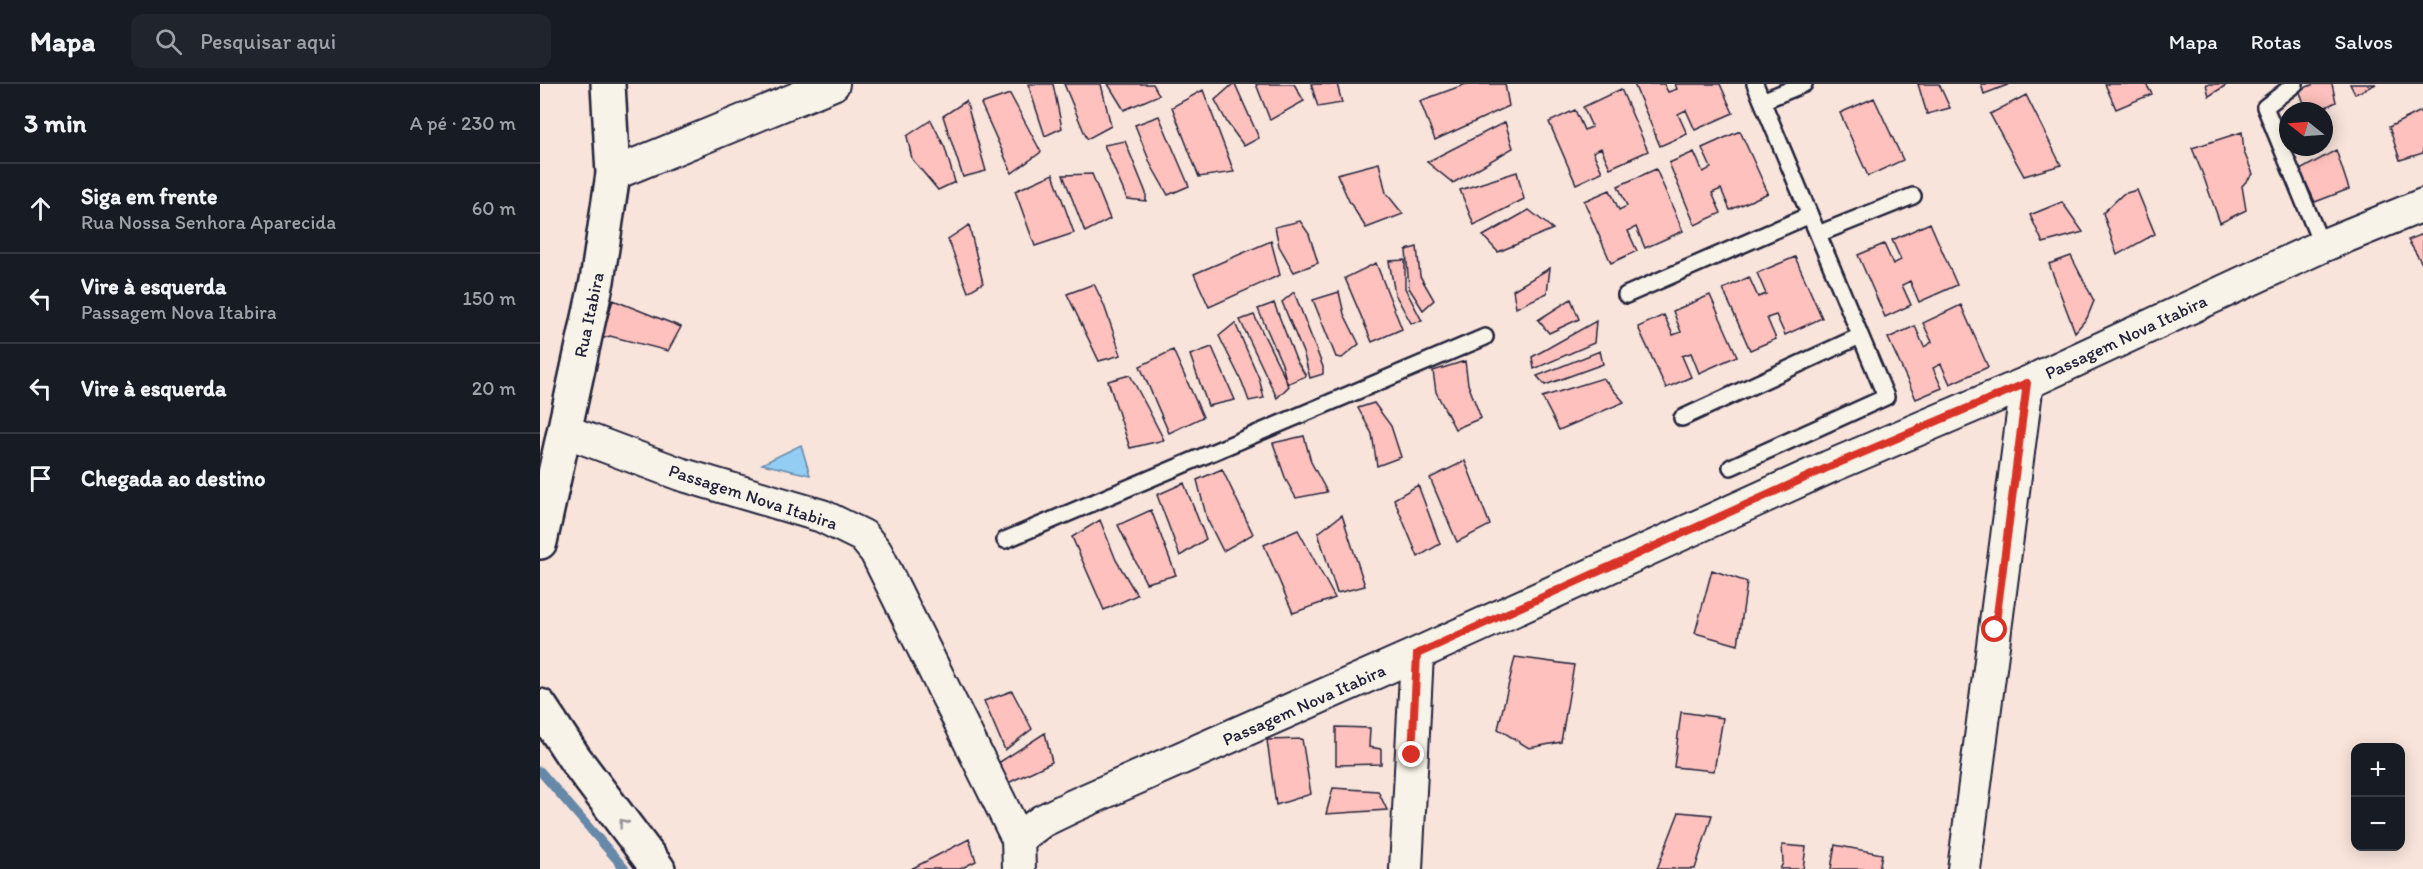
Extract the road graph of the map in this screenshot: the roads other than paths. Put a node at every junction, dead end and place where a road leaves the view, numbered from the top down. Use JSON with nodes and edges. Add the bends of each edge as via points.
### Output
{"nodes":[{"id":1,"x":608,"y":84,"type":"edge"},
{"id":2,"x":833,"y":84,"type":"edge"},
{"id":3,"x":1755,"y":84,"type":"edge"},
{"id":4,"x":1803,"y":84,"type":"edge"},
{"id":5,"x":2295,"y":84,"type":"edge"},
{"id":6,"x":1762,"y":101,"type":"junction"},
{"id":7,"x":613,"y":174,"type":"junction"},
{"id":8,"x":1913,"y":196,"type":"dead end"},
{"id":9,"x":2423,"y":205,"type":"edge"},
{"id":10,"x":1810,"y":215,"type":"junction"},
{"id":11,"x":1818,"y":234,"type":"junction"},
{"id":12,"x":2322,"y":246,"type":"junction"},
{"id":13,"x":1626,"y":295,"type":"dead end"},
{"id":14,"x":1860,"y":336,"type":"junction"},
{"id":15,"x":1485,"y":337,"type":"dead end"},
{"id":16,"x":2027,"y":383,"type":"junction"},
{"id":17,"x":1682,"y":418,"type":"dead end"},
{"id":18,"x":565,"y":431,"type":"junction"},
{"id":19,"x":1731,"y":467,"type":"dead end"},
{"id":20,"x":1005,"y":540,"type":"dead end"},
{"id":21,"x":540,"y":542,"type":"edge"},
{"id":22,"x":1417,"y":654,"type":"junction"},
{"id":23,"x":540,"y":706,"type":"edge"},
{"id":24,"x":1019,"y":854,"type":"edge"},
{"id":25,"x":658,"y":869,"type":"edge"},
{"id":26,"x":1406,"y":869,"type":"edge"},
{"id":27,"x":1964,"y":869,"type":"edge"}],
"edges":[{"from":1,"to":7,"type":"street","name":"Rua Itabira"},
{"from":2,"to":7,"type":"street"},
{"from":3,"to":6,"type":"lane"},
{"from":4,"to":6,"type":"lane"},
{"from":5,"to":12,"type":"lane","via":[[2265,106]]},
{"from":6,"to":10,"type":"lane"},
{"from":7,"to":18,"type":"street","name":"Rua Itabira","via":[[597,281]]},
{"from":8,"to":11,"type":"lane"},
{"from":9,"to":12,"type":"street","name":"Passagem Nova Itabira"},
{"from":10,"to":11,"type":"lane"},
{"from":10,"to":13,"type":"lane"},
{"from":11,"to":14,"type":"lane"},
{"from":12,"to":16,"type":"street","name":"Passagem Nova Itabira"},
{"from":14,"to":17,"type":"lane"},
{"from":14,"to":19,"type":"lane","via":[[1886,397]]},
{"from":15,"to":20,"type":"lane"},
{"from":16,"to":22,"type":"street","name":"Passagem Nova Itabira","via":[[1829,467]]},
{"from":16,"to":27,"type":"street"},
{"from":18,"to":21,"type":"street","name":"Rua Itabira"},
{"from":18,"to":24,"type":"street","name":"Passagem Nova Itabira","via":[[680,474],[822,516],[863,536],[876,552]]},
{"from":22,"to":24,"type":"street","name":"Passagem Nova Itabira","via":[[1042,821]]},
{"from":22,"to":26,"type":"street"},
{"from":25,"to":23,"type":"street","one_way":true}]}
